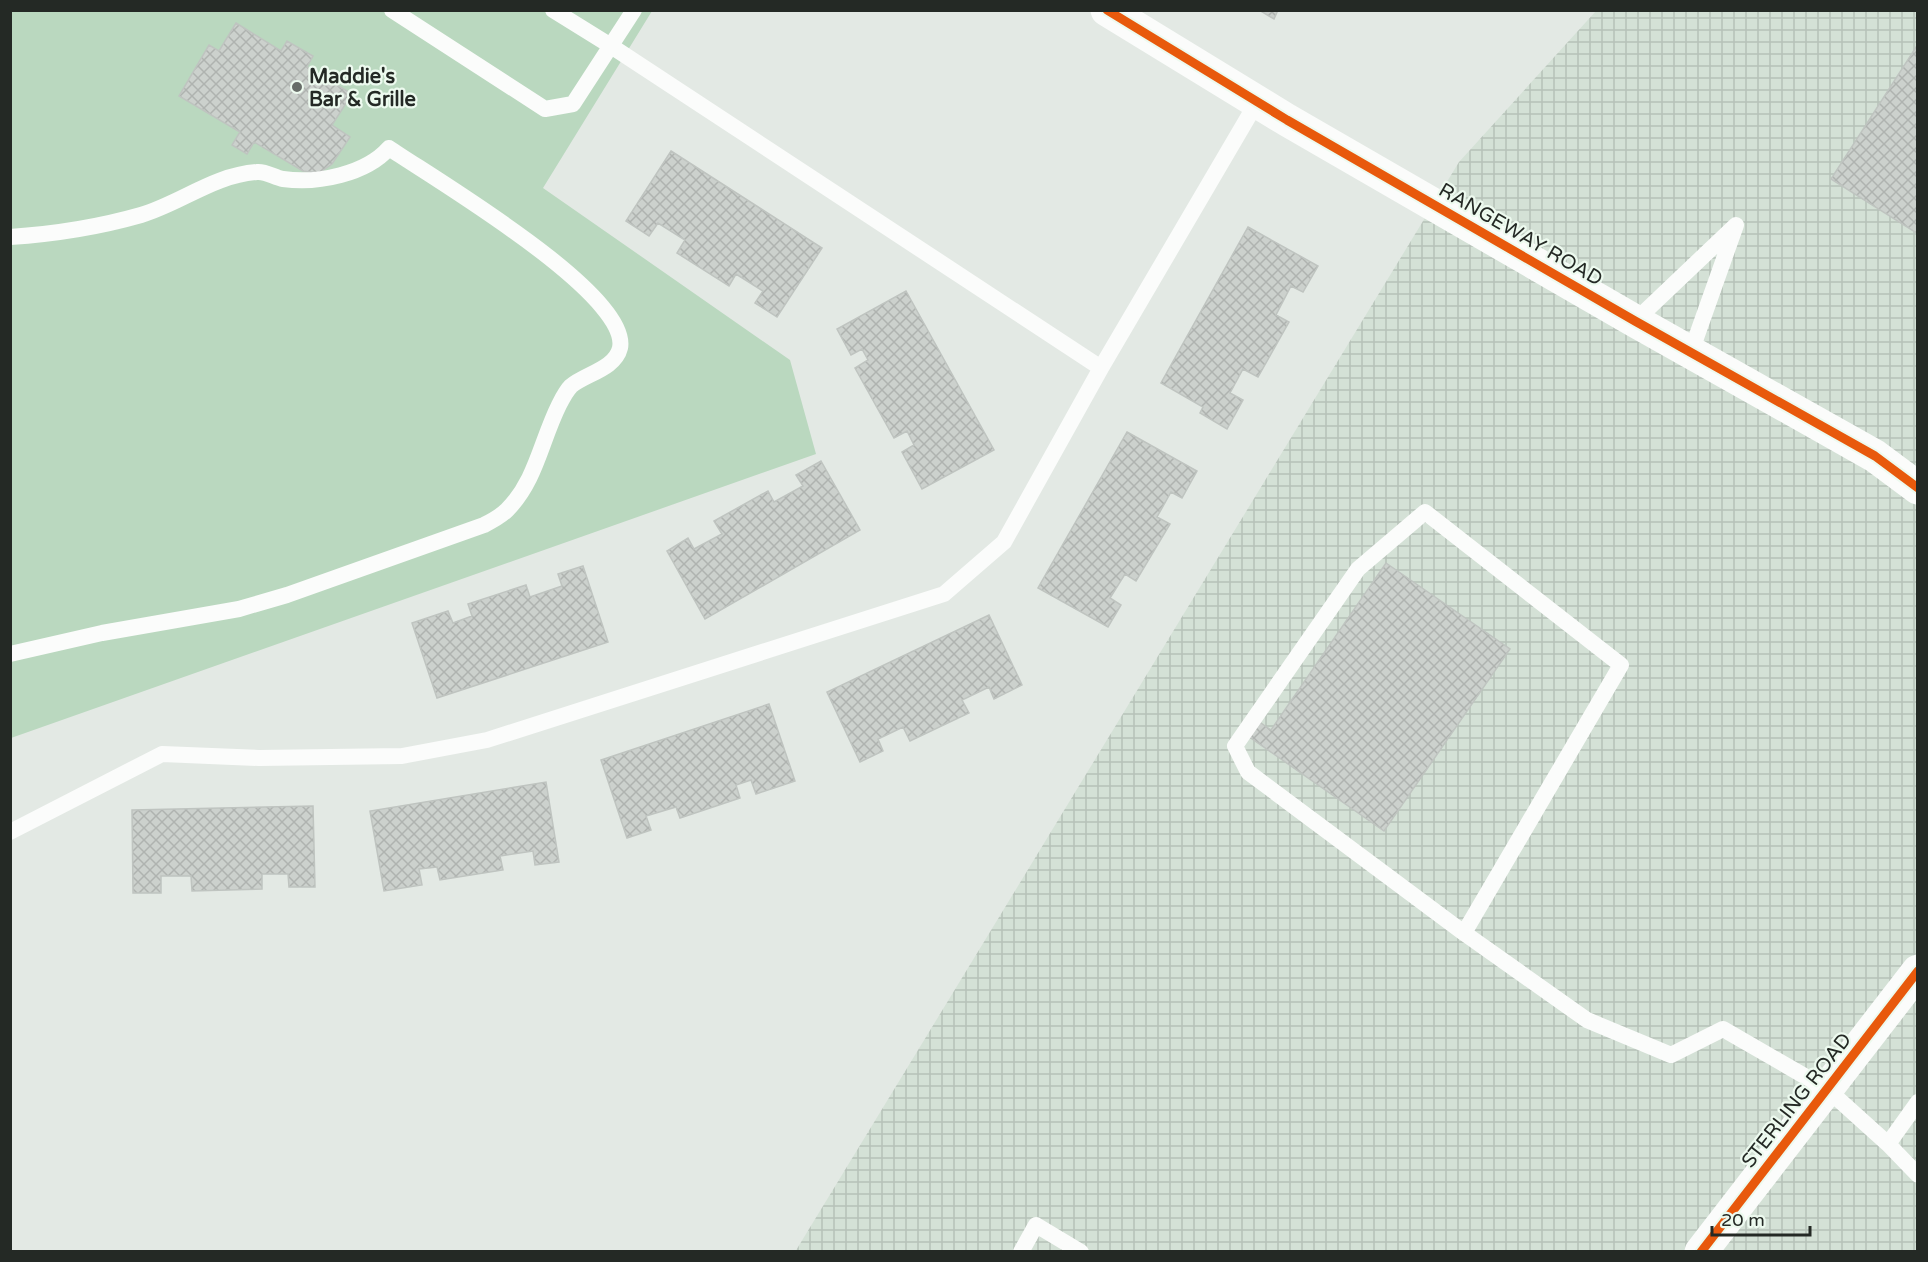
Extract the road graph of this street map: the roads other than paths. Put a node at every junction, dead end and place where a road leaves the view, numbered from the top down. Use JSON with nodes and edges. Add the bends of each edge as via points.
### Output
{"nodes":[{"id":1,"x":392,"y":10,"type":"edge"},
{"id":2,"x":553,"y":10,"type":"edge"},
{"id":3,"x":634,"y":10,"type":"edge"},
{"id":4,"x":1107,"y":10,"type":"edge"},
{"id":5,"x":611,"y":46,"type":"junction"},
{"id":6,"x":1257,"y":102,"type":"junction"},
{"id":7,"x":10,"y":237,"type":"edge"},
{"id":8,"x":1635,"y":321,"type":"junction"},
{"id":9,"x":1691,"y":352,"type":"junction"},
{"id":10,"x":1101,"y":368,"type":"junction"},
{"id":11,"x":1917,"y":488,"type":"edge"},
{"id":12,"x":10,"y":654,"type":"edge"},
{"id":13,"x":10,"y":832,"type":"edge"},
{"id":14,"x":1464,"y":933,"type":"junction"},
{"id":15,"x":1917,"y":971,"type":"edge"},
{"id":16,"x":1827,"y":1089,"type":"junction"},
{"id":17,"x":1917,"y":1102,"type":"edge"},
{"id":18,"x":1888,"y":1144,"type":"junction"},
{"id":19,"x":1917,"y":1175,"type":"edge"},
{"id":20,"x":1021,"y":1251,"type":"edge"},
{"id":21,"x":1081,"y":1251,"type":"edge"},
{"id":22,"x":1701,"y":1251,"type":"edge"}],
"edges":[{"from":1,"to":5,"type":"lane","via":[[545,109],[573,104]]},
{"from":2,"to":5,"type":"lane"},
{"from":3,"to":5,"type":"lane"},
{"from":4,"to":6,"type":"street","name":"RANGEWAY ROAD"},
{"from":5,"to":10,"type":"lane"},
{"from":6,"to":8,"type":"street","name":"RANGEWAY ROAD"},
{"from":6,"to":10,"type":"lane"},
{"from":7,"to":12,"type":"lane","via":[[58,233],[143,214],[212,182],[260,171],[282,179],[311,181],[336,177],[379,159],[389,148],[570,272],[609,316],[618,332],[620,347],[616,358],[570,387],[551,421],[530,479],[506,512],[484,525],[239,609]]},
{"from":8,"to":9,"type":"street","name":"RANGEWAY ROAD"},
{"from":8,"to":9,"type":"lane","via":[[1737,225]]},
{"from":9,"to":11,"type":"street","name":"RANGEWAY ROAD","via":[[1875,456]]},
{"from":10,"to":13,"type":"lane","via":[[1004,542],[944,594],[487,740],[402,756],[259,758],[162,754]]},
{"from":14,"to":14,"type":"lane","via":[[1621,665],[1425,513],[1358,569],[1235,746],[1248,772]]},
{"from":14,"to":16,"type":"lane","via":[[1587,1020],[1671,1055],[1723,1029]]},
{"from":15,"to":16,"type":"street","name":"STERLING ROAD"},
{"from":16,"to":18,"type":"lane"},
{"from":16,"to":22,"type":"street","name":"STERLING ROAD"},
{"from":17,"to":18,"type":"lane"},
{"from":18,"to":19,"type":"lane"},
{"from":20,"to":21,"type":"lane","via":[[1036,1225]]}]}
